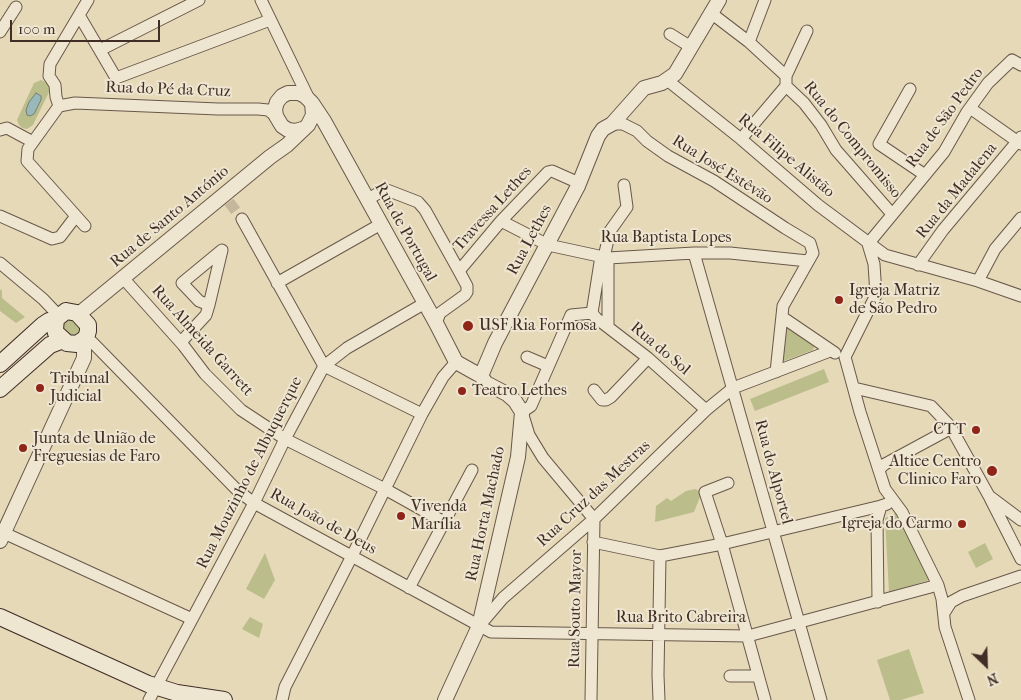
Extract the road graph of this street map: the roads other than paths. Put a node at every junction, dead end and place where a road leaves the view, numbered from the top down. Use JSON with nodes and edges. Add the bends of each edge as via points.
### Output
{"nodes":[{"id":1,"x":88,"y":0,"type":"edge"},
{"id":2,"x":199,"y":0,"type":"edge"},
{"id":3,"x":261,"y":0,"type":"edge"},
{"id":4,"x":719,"y":0,"type":"edge"},
{"id":5,"x":765,"y":0,"type":"edge"},
{"id":6,"x":16,"y":7,"type":"dead end"},
{"id":7,"x":711,"y":13,"type":"junction"},
{"id":8,"x":79,"y":15,"type":"junction"},
{"id":9,"x":270,"y":20,"type":"junction"},
{"id":10,"x":807,"y":30,"type":"dead end"},
{"id":11,"x":0,"y":32,"type":"edge"},
{"id":12,"x":670,"y":34,"type":"dead end"},
{"id":13,"x":749,"y":42,"type":"junction"},
{"id":14,"x":691,"y":48,"type":"junction"},
{"id":15,"x":100,"y":50,"type":"junction"},
{"id":16,"x":1017,"y":63,"type":"edge"},
{"id":17,"x":667,"y":80,"type":"junction"},
{"id":18,"x":786,"y":81,"type":"junction"},
{"id":19,"x":910,"y":89,"type":"dead end"},
{"id":20,"x":310,"y":101,"type":"junction"},
{"id":21,"x":59,"y":106,"type":"junction"},
{"id":22,"x":970,"y":108,"type":"junction"},
{"id":23,"x":279,"y":121,"type":"junction"},
{"id":24,"x":612,"y":124,"type":"junction"},
{"id":25,"x":302,"y":129,"type":"junction"},
{"id":26,"x":0,"y":130,"type":"edge"},
{"id":27,"x":741,"y":139,"type":"junction"},
{"id":28,"x":1020,"y":141,"type":"edge"},
{"id":29,"x":33,"y":142,"type":"junction"},
{"id":30,"x":270,"y":157,"type":"junction"},
{"id":31,"x":925,"y":175,"type":"junction"},
{"id":32,"x":579,"y":183,"type":"junction"},
{"id":33,"x":624,"y":185,"type":"dead end"},
{"id":34,"x":367,"y":200,"type":"junction"},
{"id":35,"x":892,"y":214,"type":"junction"},
{"id":36,"x":0,"y":216,"type":"edge"},
{"id":37,"x":76,"y":216,"type":"junction"},
{"id":38,"x":1021,"y":218,"type":"edge"},
{"id":39,"x":242,"y":219,"type":"tunnel mouth"},
{"id":40,"x":501,"y":222,"type":"junction"},
{"id":41,"x":381,"y":224,"type":"junction"},
{"id":42,"x":85,"y":226,"type":"dead end"},
{"id":43,"x":868,"y":244,"type":"junction"},
{"id":44,"x":548,"y":245,"type":"junction"},
{"id":45,"x":694,"y":253,"type":"junction"},
{"id":46,"x":604,"y":257,"type":"junction"},
{"id":47,"x":808,"y":261,"type":"junction"},
{"id":48,"x":0,"y":263,"type":"edge"},
{"id":49,"x":918,"y":265,"type":"junction"},
{"id":50,"x":459,"y":271,"type":"junction"},
{"id":51,"x":123,"y":278,"type":"junction"},
{"id":52,"x":978,"y":281,"type":"junction"},
{"id":53,"x":277,"y":283,"type":"junction"},
{"id":54,"x":1021,"y":296,"type":"edge"},
{"id":55,"x":425,"y":304,"type":"junction"},
{"id":56,"x":209,"y":305,"type":"junction"},
{"id":57,"x":592,"y":313,"type":"junction"},
{"id":58,"x":73,"y":315,"type":"junction"},
{"id":59,"x":782,"y":317,"type":"junction"},
{"id":60,"x":436,"y":323,"type":"junction"},
{"id":61,"x":608,"y":326,"type":"junction"},
{"id":62,"x":63,"y":340,"type":"junction"},
{"id":63,"x":88,"y":341,"type":"junction"},
{"id":64,"x":181,"y":342,"type":"junction"},
{"id":65,"x":830,"y":351,"type":"junction"},
{"id":66,"x":528,"y":357,"type":"dead end"},
{"id":67,"x":845,"y":357,"type":"junction"},
{"id":68,"x":648,"y":358,"type":"junction"},
{"id":69,"x":456,"y":362,"type":"junction"},
{"id":70,"x":0,"y":364,"type":"edge"},
{"id":71,"x":324,"y":366,"type":"junction"},
{"id":72,"x":548,"y":366,"type":"junction"},
{"id":73,"x":776,"y":372,"type":"junction"},
{"id":74,"x":481,"y":376,"type":"junction"},
{"id":75,"x":733,"y":388,"type":"junction"},
{"id":76,"x":854,"y":388,"type":"junction"},
{"id":77,"x":0,"y":389,"type":"edge"},
{"id":78,"x":594,"y":390,"type":"dead end"},
{"id":79,"x":706,"y":410,"type":"junction"},
{"id":80,"x":522,"y":412,"type":"junction"},
{"id":81,"x":422,"y":414,"type":"junction"},
{"id":82,"x":950,"y":426,"type":"junction"},
{"id":83,"x":286,"y":439,"type":"junction"},
{"id":84,"x":536,"y":447,"type":"junction"},
{"id":85,"x":518,"y":457,"type":"junction"},
{"id":86,"x":878,"y":469,"type":"junction"},
{"id":87,"x":472,"y":470,"type":"dead end"},
{"id":88,"x":728,"y":482,"type":"dead end"},
{"id":89,"x":385,"y":490,"type":"junction"},
{"id":90,"x":989,"y":496,"type":"junction"},
{"id":91,"x":254,"y":503,"type":"junction"},
{"id":92,"x":896,"y":505,"type":"junction"},
{"id":93,"x":881,"y":506,"type":"junction"},
{"id":94,"x":594,"y":519,"type":"junction"},
{"id":95,"x":1021,"y":520,"type":"edge"},
{"id":96,"x":444,"y":522,"type":"junction"},
{"id":97,"x":772,"y":532,"type":"junction"},
{"id":98,"x":2,"y":533,"type":"edge"},
{"id":99,"x":593,"y":542,"type":"junction"},
{"id":100,"x":722,"y":544,"type":"junction"},
{"id":101,"x":352,"y":556,"type":"junction"},
{"id":102,"x":660,"y":556,"type":"junction"},
{"id":103,"x":1021,"y":559,"type":"edge"},
{"id":104,"x":1021,"y":576,"type":"edge"},
{"id":105,"x":938,"y":585,"type":"junction"},
{"id":106,"x":409,"y":588,"type":"junction"},
{"id":107,"x":488,"y":588,"type":"junction"},
{"id":108,"x":962,"y":596,"type":"junction"},
{"id":109,"x":503,"y":598,"type":"junction"},
{"id":110,"x":878,"y":602,"type":"junction"},
{"id":111,"x":944,"y":613,"type":"junction"},
{"id":112,"x":0,"y":616,"type":"edge"},
{"id":113,"x":192,"y":619,"type":"junction"},
{"id":114,"x":798,"y":623,"type":"junction"},
{"id":115,"x":479,"y":626,"type":"junction"},
{"id":116,"x":592,"y":635,"type":"junction"},
{"id":117,"x":659,"y":636,"type":"junction"},
{"id":118,"x":748,"y":636,"type":"junction"},
{"id":119,"x":730,"y":676,"type":"dead end"},
{"id":120,"x":758,"y":676,"type":"junction"},
{"id":121,"x":152,"y":693,"type":"edge"},
{"id":122,"x":224,"y":700,"type":"edge"},
{"id":123,"x":282,"y":700,"type":"edge"},
{"id":124,"x":445,"y":700,"type":"edge"},
{"id":125,"x":591,"y":700,"type":"edge"},
{"id":126,"x":659,"y":700,"type":"edge"},
{"id":127,"x":765,"y":700,"type":"edge"},
{"id":128,"x":821,"y":700,"type":"edge"},
{"id":129,"x":969,"y":700,"type":"edge"}],
"edges":[{"from":1,"to":8,"type":"street"},
{"from":2,"to":15,"type":"street"},
{"from":3,"to":9,"type":"street"},
{"from":4,"to":7,"type":"street"},
{"from":5,"to":13,"type":"street"},
{"from":6,"to":11,"type":"street"},
{"from":7,"to":13,"type":"street","name":"Rua do Compromisso"},
{"from":7,"to":14,"type":"street"},
{"from":8,"to":15,"type":"street"},
{"from":8,"to":21,"type":"street","via":[[50,64],[49,76],[55,85]]},
{"from":9,"to":15,"type":"street","via":[[116,78]]},
{"from":9,"to":20,"type":"street"},
{"from":10,"to":18,"type":"street"},
{"from":12,"to":14,"type":"street"},
{"from":13,"to":18,"type":"street","name":"Rua do Compromisso"},
{"from":14,"to":17,"type":"street","via":[[675,74]]},
{"from":16,"to":22,"type":"street","name":"Rua de São Pedro","via":[[988,83]]},
{"from":17,"to":24,"type":"street","name":"Rua Lethes","via":[[644,88]]},
{"from":17,"to":27,"type":"street","name":"Rua Filipe Alistão"},
{"from":18,"to":27,"type":"street"},
{"from":18,"to":35,"type":"street","name":"Rua do Compromisso","via":[[821,125],[836,150]]},
{"from":19,"to":31,"type":"street","via":[[879,144]]},
{"from":20,"to":23,"type":"street","via":[[299,93],[282,96],[275,109]]},
{"from":20,"to":25,"type":"street","via":[[313,115]]},
{"from":20,"to":34,"type":"street","name":"Rua de Portugal"},
{"from":21,"to":23,"type":"street","name":"Rua do Pé da Cruz","via":[[75,103],[258,109],[268,110]]},
{"from":21,"to":29,"type":"street"},
{"from":22,"to":28,"type":"street"},
{"from":22,"to":31,"type":"street","name":"Rua de São Pedro","via":[[944,152]]},
{"from":23,"to":25,"type":"street","via":[[288,130]]},
{"from":23,"to":30,"type":"street","via":[[283,133]]},
{"from":24,"to":32,"type":"street","name":"Rua Lethes","via":[[598,136]]},
{"from":24,"to":47,"type":"street","name":"Rua José Estêvão","via":[[622,124],[636,131],[668,156],[714,181],[810,243],[813,254]]},
{"from":25,"to":30,"type":"street","name":"Rua de Santo António"},
{"from":26,"to":29,"type":"street","via":[[7,128]]},
{"from":27,"to":43,"type":"street","name":"Rua Filipe Alistão"},
{"from":28,"to":49,"type":"street","name":"Rua da Madalena","via":[[943,230]]},
{"from":29,"to":37,"type":"street","via":[[28,149],[27,161]]},
{"from":30,"to":51,"type":"street","name":"Rua de Santo António","via":[[226,199]]},
{"from":31,"to":35,"type":"street","name":"Rua de São Pedro"},
{"from":32,"to":40,"type":"street","name":"Travessa Lethes","via":[[548,172]]},
{"from":32,"to":44,"type":"street","name":"Rua Lethes"},
{"from":33,"to":46,"type":"street","via":[[627,207],[610,231]]},
{"from":34,"to":41,"type":"street","name":"Rua de Portugal"},
{"from":34,"to":50,"type":"street","via":[[387,190],[418,202]]},
{"from":35,"to":43,"type":"street","name":"Rua de São Pedro"},
{"from":36,"to":37,"type":"street","via":[[52,239],[60,237]]},
{"from":37,"to":42,"type":"street"},
{"from":38,"to":52,"type":"street","via":[[996,248]]},
{"from":39,"to":53,"type":"street"},
{"from":40,"to":44,"type":"street","name":"Rua Baptista Lopes"},
{"from":40,"to":50,"type":"street","name":"Travessa Lethes"},
{"from":41,"to":53,"type":"street"},
{"from":41,"to":55,"type":"street","name":"Rua de Portugal"},
{"from":43,"to":49,"type":"street","name":"Rua Filipe Alistão","via":[[885,256]]},
{"from":43,"to":67,"type":"street","via":[[874,264],[876,295]]},
{"from":44,"to":46,"type":"street","name":"Rua Baptista Lopes"},
{"from":44,"to":74,"type":"street","name":"Rua Lethes"},
{"from":45,"to":46,"type":"street","name":"Rua Baptista Lopes"},
{"from":45,"to":47,"type":"street","name":"Rua Baptista Lopes","via":[[730,253]]},
{"from":45,"to":75,"type":"street","name":"Rua do Alportel"},
{"from":46,"to":57,"type":"street"},
{"from":46,"to":61,"type":"street"},
{"from":47,"to":59,"type":"street","via":[[783,306]]},
{"from":48,"to":58,"type":"street","via":[[43,299],[61,305]]},
{"from":49,"to":52,"type":"street","name":"Rua Filipe Alistão"},
{"from":50,"to":60,"type":"street","via":[[467,292],[440,313]]},
{"from":51,"to":58,"type":"street","name":"Rua de Santo António"},
{"from":51,"to":64,"type":"street","name":"Rua Almeida Garrett"},
{"from":52,"to":54,"type":"street","name":"Rua Filipe Alistão"},
{"from":53,"to":71,"type":"street"},
{"from":55,"to":60,"type":"street","name":"Rua de Portugal"},
{"from":55,"to":71,"type":"street","name":"Rua Mouzinho de Albuquerque","via":[[347,348]]},
{"from":56,"to":56,"type":"street","via":[[220,259],[222,250],[182,283],[199,301]]},
{"from":56,"to":64,"type":"street","via":[[206,315]]},
{"from":57,"to":61,"type":"street","name":"Rua do Sol"},
{"from":57,"to":72,"type":"street","via":[[571,315]]},
{"from":58,"to":62,"type":"main road","via":[[55,331]]},
{"from":58,"to":63,"type":"main road","via":[[89,328]]},
{"from":58,"to":70,"type":"main road","via":[[48,321]]},
{"from":59,"to":65,"type":"street"},
{"from":59,"to":73,"type":"street"},
{"from":60,"to":69,"type":"street","name":"Rua de Portugal"},
{"from":61,"to":68,"type":"street","name":"Rua do Sol"},
{"from":62,"to":63,"type":"main road","via":[[69,344]]},
{"from":62,"to":77,"type":"main road","via":[[49,346]]},
{"from":63,"to":91,"type":"street","name":"Rua João de Deus","via":[[237,490]]},
{"from":63,"to":98,"type":"street","via":[[84,358]]},
{"from":64,"to":83,"type":"street","name":"Rua Almeida Garrett","via":[[205,374],[241,410]]},
{"from":65,"to":67,"type":"street"},
{"from":65,"to":73,"type":"street","name":"Rua Cruz das Mestras"},
{"from":66,"to":72,"type":"street"},
{"from":67,"to":76,"type":"street"},
{"from":68,"to":78,"type":"street","via":[[606,400],[602,400]]},
{"from":68,"to":79,"type":"street","name":"Rua do Sol"},
{"from":69,"to":74,"type":"street"},
{"from":69,"to":81,"type":"street","via":[[443,377]]},
{"from":71,"to":81,"type":"street"},
{"from":71,"to":83,"type":"street","name":"Rua Mouzinho de Albuquerque"},
{"from":72,"to":80,"type":"street","via":[[532,406]]},
{"from":73,"to":75,"type":"street","name":"Rua Cruz das Mestras"},
{"from":74,"to":80,"type":"street","via":[[486,384],[515,401]]},
{"from":75,"to":79,"type":"street","name":"Rua Cruz das Mestras"},
{"from":75,"to":97,"type":"street","name":"Rua do Alportel"},
{"from":76,"to":82,"type":"street","via":[[931,406]]},
{"from":76,"to":86,"type":"street"},
{"from":79,"to":94,"type":"street","name":"Rua Cruz das Mestras"},
{"from":80,"to":84,"type":"street"},
{"from":80,"to":85,"type":"street","name":"Rua Horta Machado"},
{"from":81,"to":89,"type":"street"},
{"from":82,"to":86,"type":"street"},
{"from":82,"to":90,"type":"street"},
{"from":83,"to":89,"type":"street","name":"Rua Almeida Garrett"},
{"from":83,"to":91,"type":"street","name":"Rua Mouzinho de Albuquerque"},
{"from":84,"to":85,"type":"street","via":[[522,449]]},
{"from":84,"to":94,"type":"street"},
{"from":85,"to":107,"type":"street","name":"Rua Horta Machado"},
{"from":86,"to":92,"type":"street","via":[[885,489]]},
{"from":87,"to":96,"type":"street"},
{"from":88,"to":100,"type":"street","via":[[705,492]]},
{"from":89,"to":96,"type":"street","name":"Rua Almeida Garrett"},
{"from":89,"to":101,"type":"street"},
{"from":90,"to":95,"type":"street"},
{"from":90,"to":103,"type":"street"},
{"from":91,"to":101,"type":"street","name":"Rua João de Deus"},
{"from":91,"to":113,"type":"street","name":"Rua Mouzinho de Albuquerque"},
{"from":92,"to":93,"type":"street"},
{"from":92,"to":105,"type":"street"},
{"from":93,"to":97,"type":"street"},
{"from":93,"to":110,"type":"street","via":[[877,520]]},
{"from":94,"to":99,"type":"street","name":"Rua Souto Mayor"},
{"from":94,"to":109,"type":"street","name":"Rua Cruz das Mestras"},
{"from":96,"to":106,"type":"street"},
{"from":97,"to":100,"type":"street"},
{"from":97,"to":114,"type":"street","name":"Rua do Alportel"},
{"from":98,"to":113,"type":"street"},
{"from":99,"to":102,"type":"street"},
{"from":99,"to":116,"type":"street","name":"Rua Souto Mayor"},
{"from":100,"to":102,"type":"street"},
{"from":100,"to":118,"type":"street"},
{"from":101,"to":106,"type":"street","name":"Rua João de Deus"},
{"from":101,"to":123,"type":"street","via":[[285,687]]},
{"from":102,"to":117,"type":"street"},
{"from":104,"to":108,"type":"street"},
{"from":105,"to":108,"type":"street","via":[[949,593]]},
{"from":105,"to":110,"type":"street","name":"Rua Brito Cabreira"},
{"from":105,"to":111,"type":"street"},
{"from":106,"to":115,"type":"street","name":"Rua João de Deus"},
{"from":107,"to":109,"type":"street"},
{"from":107,"to":115,"type":"street","name":"Rua Horta Machado"},
{"from":108,"to":111,"type":"street","via":[[951,602]]},
{"from":109,"to":115,"type":"street","name":"Rua Cruz das Mestras"},
{"from":110,"to":114,"type":"street","name":"Rua Brito Cabreira"},
{"from":111,"to":129,"type":"street","via":[[945,627]]},
{"from":112,"to":121,"type":"main road"},
{"from":113,"to":121,"type":"street","name":"Rua Mouzinho de Albuquerque"},
{"from":114,"to":118,"type":"street","name":"Rua Brito Cabreira"},
{"from":114,"to":128,"type":"street","name":"Rua do Alportel"},
{"from":115,"to":116,"type":"street","name":"Rua Brito Cabreira","via":[[491,632]]},
{"from":115,"to":124,"type":"street","name":"Rua Horta Machado"},
{"from":116,"to":117,"type":"street","name":"Rua Brito Cabreira"},
{"from":116,"to":125,"type":"street","name":"Rua Souto Mayor"},
{"from":117,"to":118,"type":"street","name":"Rua Brito Cabreira"},
{"from":117,"to":126,"type":"street"},
{"from":118,"to":120,"type":"street"},
{"from":119,"to":120,"type":"street"},
{"from":120,"to":127,"type":"street"},
{"from":121,"to":122,"type":"main road"}]}
